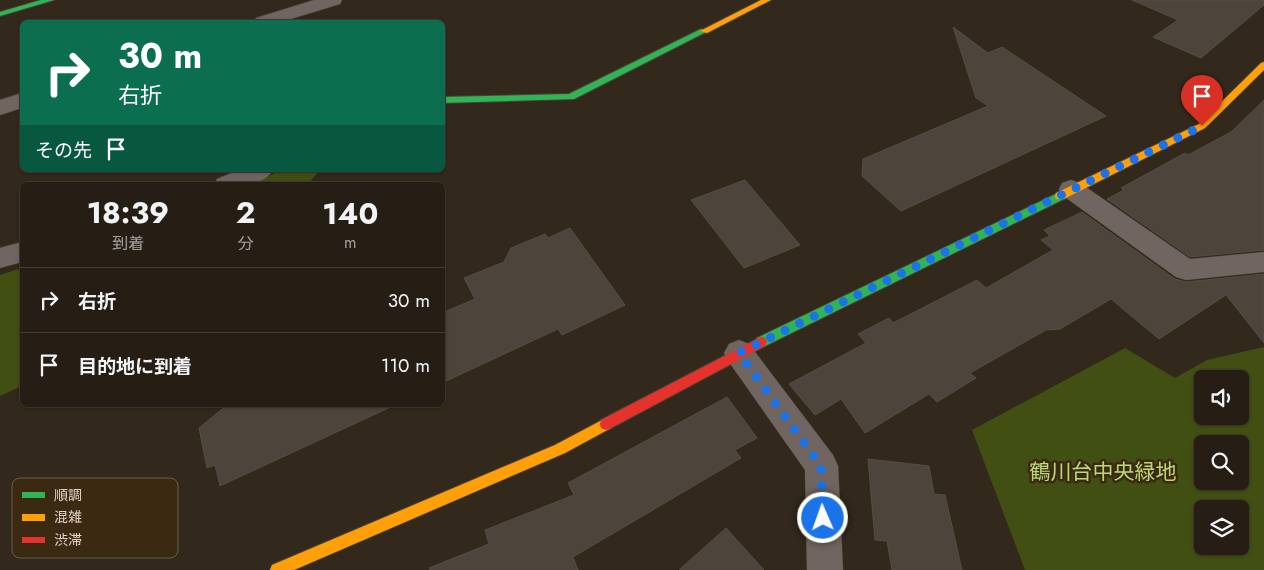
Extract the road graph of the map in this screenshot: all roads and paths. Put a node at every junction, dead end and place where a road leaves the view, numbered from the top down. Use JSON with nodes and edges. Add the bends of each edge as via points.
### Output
{"nodes":[{"id":1,"x":50,"y":0,"type":"edge"},
{"id":2,"x":333,"y":0,"type":"edge"},
{"id":3,"x":767,"y":0,"type":"edge"},
{"id":4,"x":0,"y":14,"type":"edge"},
{"id":5,"x":269,"y":20,"type":"edge"},
{"id":6,"x":1264,"y":65,"type":"edge"},
{"id":7,"x":445,"y":100,"type":"edge"},
{"id":8,"x":20,"y":101,"type":"edge"},
{"id":9,"x":0,"y":108,"type":"edge"},
{"id":10,"x":256,"y":172,"type":"edge"},
{"id":11,"x":233,"y":182,"type":"edge"},
{"id":12,"x":1071,"y":189,"type":"junction"},
{"id":13,"x":20,"y":253,"type":"edge"},
{"id":14,"x":0,"y":258,"type":"edge"},
{"id":15,"x":1264,"y":262,"type":"edge"},
{"id":16,"x":739,"y":353,"type":"junction"},
{"id":17,"x":318,"y":562,"type":"edge"},
{"id":18,"x":277,"y":570,"type":"edge"},
{"id":19,"x":825,"y":570,"type":"edge"}],
"edges":[{"from":1,"to":4,"type":"street"},
{"from":2,"to":5,"type":"street"},
{"from":3,"to":7,"type":"street","via":[[571,97]]},
{"from":6,"to":12,"type":"street","via":[[1202,126]]},
{"from":8,"to":9,"type":"street"},
{"from":10,"to":11,"type":"street"},
{"from":12,"to":15,"type":"street","via":[[1186,270]]},
{"from":12,"to":16,"type":"street"},
{"from":13,"to":14,"type":"street"},
{"from":16,"to":17,"type":"street","via":[[560,449]]},
{"from":16,"to":19,"type":"street","via":[[821,466]]},
{"from":17,"to":18,"type":"street"}]}
